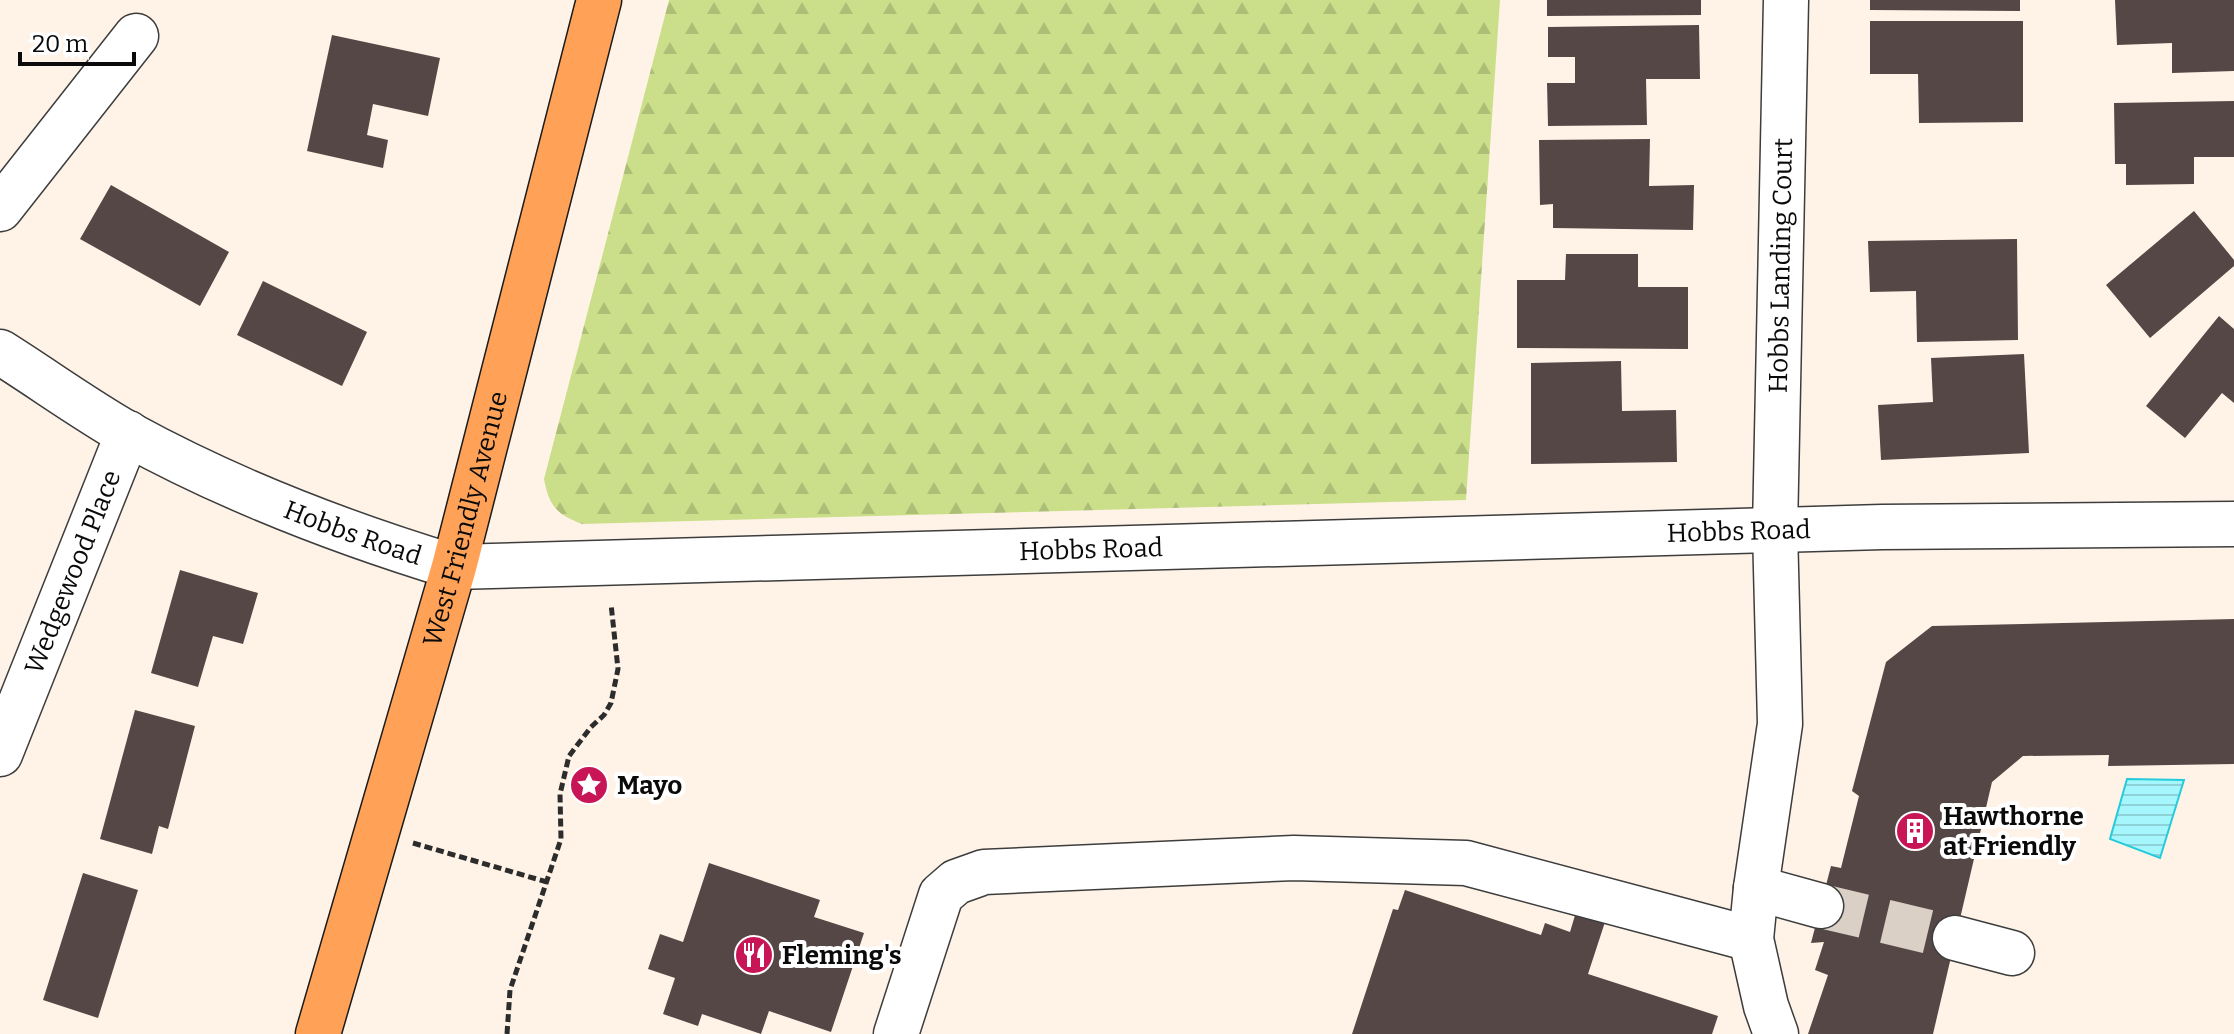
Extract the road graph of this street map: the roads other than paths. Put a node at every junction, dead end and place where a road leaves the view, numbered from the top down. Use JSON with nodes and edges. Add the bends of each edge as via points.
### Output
{"nodes":[{"id":1,"x":599,"y":0,"type":"edge"},
{"id":2,"x":1786,"y":0,"type":"edge"},
{"id":3,"x":136,"y":36,"type":"dead end"},
{"id":4,"x":0,"y":209,"type":"edge"},
{"id":5,"x":0,"y":352,"type":"edge"},
{"id":6,"x":128,"y":433,"type":"junction"},
{"id":7,"x":2234,"y":524,"type":"edge"},
{"id":8,"x":1775,"y":530,"type":"junction"},
{"id":9,"x":454,"y":567,"type":"junction"},
{"id":10,"x":0,"y":754,"type":"edge"},
{"id":11,"x":1756,"y":888,"type":"junction"},
{"id":12,"x":1821,"y":906,"type":"tunnel mouth"},
{"id":13,"x":1955,"y":938,"type":"tunnel mouth"},
{"id":14,"x":1751,"y":939,"type":"junction"},
{"id":15,"x":2012,"y":953,"type":"dead end"},
{"id":16,"x":318,"y":1034,"type":"edge"},
{"id":17,"x":896,"y":1034,"type":"edge"},
{"id":18,"x":1776,"y":1034,"type":"edge"}],
"edges":[{"from":1,"to":9,"type":"main road","name":"West Friendly Avenue"},
{"from":2,"to":8,"type":"street","name":"Hobbs Landing Court"},
{"from":3,"to":4,"type":"street"},
{"from":5,"to":6,"type":"street","name":"Hobbs Road"},
{"from":6,"to":9,"type":"street","name":"Hobbs Road","via":[[254,497]]},
{"from":6,"to":10,"type":"street","name":"Wedgewood Place"},
{"from":7,"to":8,"type":"street","name":"Hobbs Road"},
{"from":8,"to":9,"type":"street","name":"Hobbs Road"},
{"from":8,"to":11,"type":"street","name":"Hobbs Landing Court","via":[[1780,724]]},
{"from":9,"to":16,"type":"main road","name":"West Friendly Avenue"},
{"from":11,"to":12,"type":"street"},
{"from":11,"to":14,"type":"street","name":"Hobbs Landing Court"},
{"from":13,"to":15,"type":"street"},
{"from":14,"to":17,"type":"street","via":[[1466,863],[1294,858],[984,872],[956,882],[941,895]]},
{"from":14,"to":18,"type":"street","name":"Hobbs Landing Court"}]}
